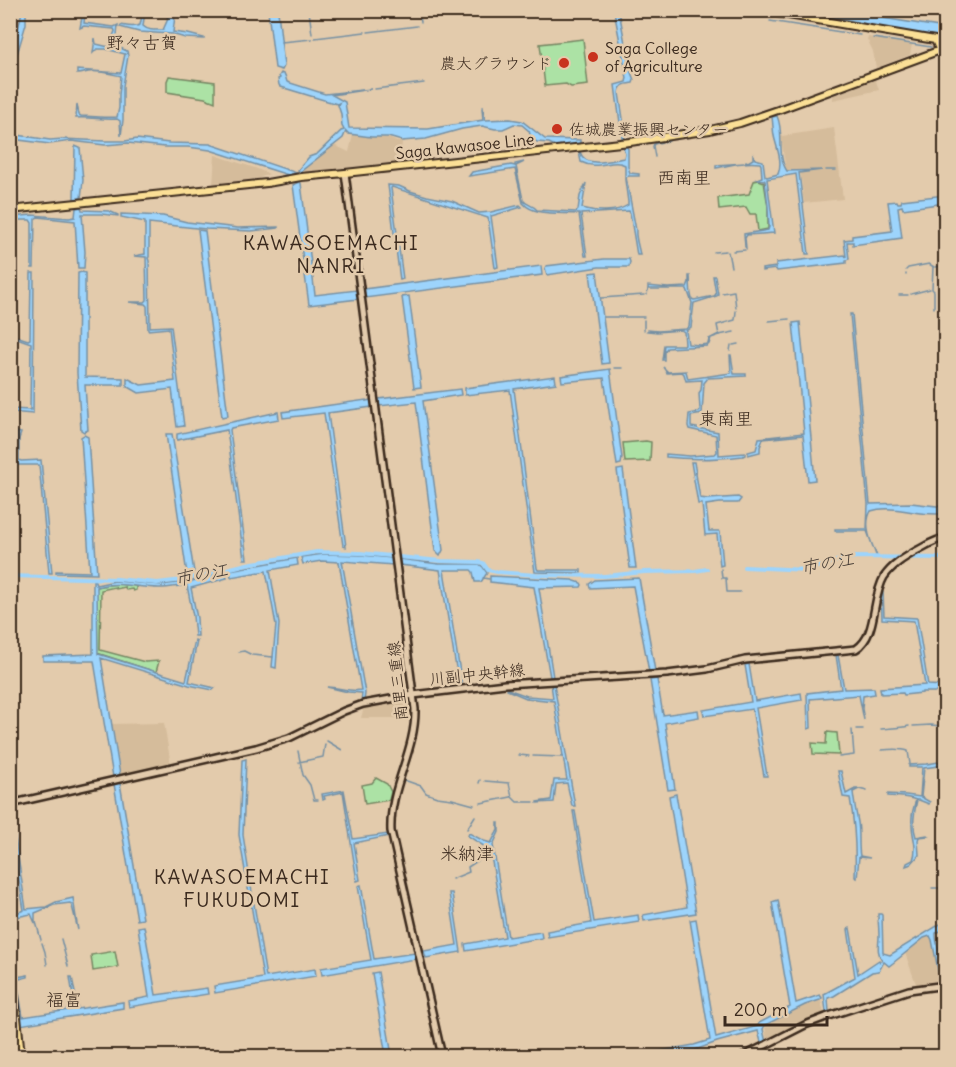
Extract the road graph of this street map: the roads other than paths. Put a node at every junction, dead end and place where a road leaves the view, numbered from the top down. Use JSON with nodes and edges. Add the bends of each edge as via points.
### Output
{"nodes":[{"id":1,"x":759,"y":10,"type":"edge"},
{"id":2,"x":942,"y":49,"type":"edge"},
{"id":3,"x":345,"y":173,"type":"junction"},
{"id":4,"x":10,"y":210,"type":"edge"},
{"id":5,"x":945,"y":538,"type":"edge"},
{"id":6,"x":413,"y":695,"type":"junction"},
{"id":7,"x":10,"y":804,"type":"edge"},
{"id":8,"x":10,"y":981,"type":"edge"},
{"id":9,"x":945,"y":985,"type":"edge"},
{"id":10,"x":21,"y":1056,"type":"edge"},
{"id":11,"x":442,"y":1056,"type":"edge"},
{"id":12,"x":744,"y":1056,"type":"edge"}],
"edges":[{"from":1,"to":2,"type":"main road","via":[[935,40]]},
{"from":2,"to":3,"type":"main road","name":"Saga Kawasoe Line","via":[[778,110],[710,130]]},
{"from":3,"to":4,"type":"main road","name":"Saga Kawasoe Line"},
{"from":3,"to":6,"type":"street","name":"南里三重線"},
{"from":5,"to":6,"type":"street","name":"川副中央幹線","via":[[895,564],[885,576],[869,633],[855,649],[757,658],[667,674],[505,684]]},
{"from":6,"to":7,"type":"street","name":"川副中央幹線","via":[[363,704],[289,738],[256,748]]},
{"from":6,"to":11,"type":"street","name":"南里三重線","via":[[416,724],[396,792],[392,831]]},
{"from":8,"to":10,"type":"main road"},
{"from":9,"to":12,"type":"street","via":[[906,991],[826,1017]]}]}
